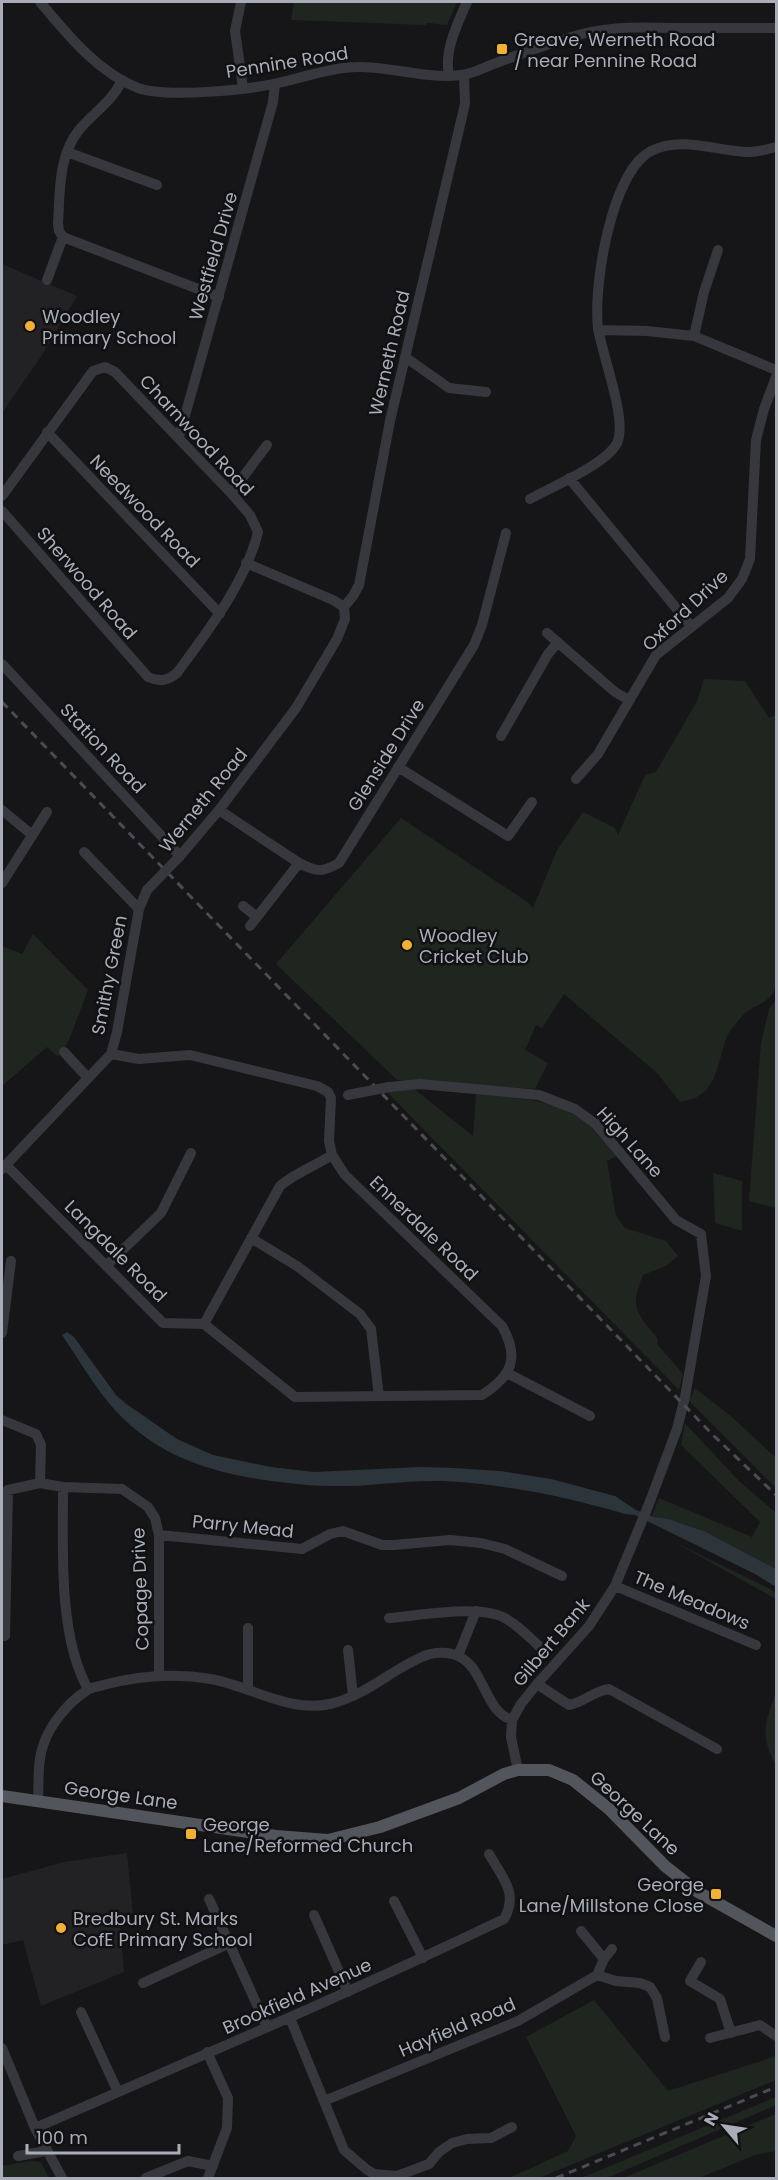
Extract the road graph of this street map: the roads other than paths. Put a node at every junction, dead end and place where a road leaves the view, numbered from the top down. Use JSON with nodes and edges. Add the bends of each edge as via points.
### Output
{"nodes":[{"id":1,"x":40,"y":2,"type":"edge"},
{"id":2,"x":241,"y":2,"type":"edge"},
{"id":3,"x":467,"y":2,"type":"edge"},
{"id":4,"x":777,"y":28,"type":"edge"},
{"id":5,"x":464,"y":75,"type":"junction"},
{"id":6,"x":449,"y":76,"type":"junction"},
{"id":7,"x":122,"y":80,"type":"junction"},
{"id":8,"x":275,"y":84,"type":"junction"},
{"id":9,"x":243,"y":88,"type":"junction"},
{"id":10,"x":777,"y":147,"type":"edge"},
{"id":11,"x":67,"y":152,"type":"junction"},
{"id":12,"x":157,"y":185,"type":"dead end"},
{"id":13,"x":63,"y":237,"type":"junction"},
{"id":14,"x":718,"y":250,"type":"dead end"},
{"id":15,"x":47,"y":280,"type":"dead end"},
{"id":16,"x":219,"y":297,"type":"junction"},
{"id":17,"x":598,"y":330,"type":"junction"},
{"id":18,"x":694,"y":336,"type":"junction"},
{"id":19,"x":405,"y":357,"type":"junction"},
{"id":20,"x":777,"y":370,"type":"edge"},
{"id":21,"x":777,"y":377,"type":"edge"},
{"id":22,"x":486,"y":392,"type":"dead end"},
{"id":23,"x":47,"y":432,"type":"junction"},
{"id":24,"x":179,"y":437,"type":"junction"},
{"id":25,"x":267,"y":445,"type":"dead end"},
{"id":26,"x":569,"y":478,"type":"junction"},
{"id":27,"x":231,"y":493,"type":"junction"},
{"id":28,"x":2,"y":496,"type":"edge"},
{"id":29,"x":530,"y":499,"type":"dead end"},
{"id":30,"x":2,"y":511,"type":"edge"},
{"id":31,"x":506,"y":533,"type":"dead end"},
{"id":32,"x":246,"y":563,"type":"junction"},
{"id":33,"x":344,"y":607,"type":"junction"},
{"id":34,"x":220,"y":614,"type":"junction"},
{"id":35,"x":691,"y":626,"type":"junction"},
{"id":36,"x":547,"y":633,"type":"dead end"},
{"id":37,"x":558,"y":642,"type":"junction"},
{"id":38,"x":2,"y":664,"type":"edge"},
{"id":39,"x":629,"y":700,"type":"junction"},
{"id":40,"x":501,"y":736,"type":"dead end"},
{"id":41,"x":398,"y":767,"type":"junction"},
{"id":42,"x":576,"y":779,"type":"dead end"},
{"id":43,"x":532,"y":802,"type":"dead end"},
{"id":44,"x":2,"y":810,"type":"edge"},
{"id":45,"x":219,"y":810,"type":"junction"},
{"id":46,"x":46,"y":812,"type":"dead end"},
{"id":47,"x":31,"y":834,"type":"junction"},
{"id":48,"x":84,"y":852,"type":"dead end"},
{"id":49,"x":180,"y":856,"type":"junction"},
{"id":50,"x":298,"y":863,"type":"junction"},
{"id":51,"x":2,"y":883,"type":"edge"},
{"id":52,"x":147,"y":890,"type":"joint"},
{"id":53,"x":243,"y":906,"type":"dead end"},
{"id":54,"x":138,"y":909,"type":"junction"},
{"id":55,"x":64,"y":1052,"type":"dead end"},
{"id":56,"x":111,"y":1054,"type":"junction"},
{"id":57,"x":88,"y":1078,"type":"junction"},
{"id":58,"x":331,"y":1098,"type":"junction"},
{"id":59,"x":191,"y":1153,"type":"dead end"},
{"id":60,"x":332,"y":1155,"type":"junction"},
{"id":61,"x":4,"y":1167,"type":"edge"},
{"id":62,"x":251,"y":1238,"type":"junction"},
{"id":63,"x":10,"y":1261,"type":"dead end"},
{"id":64,"x":107,"y":1265,"type":"junction"},
{"id":65,"x":204,"y":1324,"type":"junction"},
{"id":66,"x":2,"y":1333,"type":"edge"},
{"id":67,"x":507,"y":1373,"type":"junction"},
{"id":68,"x":379,"y":1396,"type":"junction"},
{"id":69,"x":590,"y":1416,"type":"dead end"},
{"id":70,"x":2,"y":1420,"type":"edge"},
{"id":71,"x":40,"y":1483,"type":"junction"},
{"id":72,"x":63,"y":1487,"type":"junction"},
{"id":73,"x":649,"y":1504,"type":"joint"},
{"id":74,"x":159,"y":1535,"type":"junction"},
{"id":75,"x":562,"y":1576,"type":"dead end"},
{"id":76,"x":615,"y":1586,"type":"junction"},
{"id":77,"x":476,"y":1611,"type":"junction"},
{"id":78,"x":389,"y":1618,"type":"dead end"},
{"id":79,"x":248,"y":1628,"type":"dead end"},
{"id":80,"x":5,"y":1636,"type":"dead end"},
{"id":81,"x":756,"y":1645,"type":"dead end"},
{"id":82,"x":540,"y":1647,"type":"dead end"},
{"id":83,"x":348,"y":1650,"type":"dead end"},
{"id":84,"x":458,"y":1656,"type":"junction"},
{"id":85,"x":159,"y":1676,"type":"junction"},
{"id":86,"x":537,"y":1684,"type":"junction"},
{"id":87,"x":88,"y":1689,"type":"junction"},
{"id":88,"x":248,"y":1690,"type":"junction"},
{"id":89,"x":353,"y":1696,"type":"junction"},
{"id":90,"x":512,"y":1720,"type":"junction"},
{"id":91,"x":717,"y":1749,"type":"dead end"},
{"id":92,"x":518,"y":1770,"type":"junction"},
{"id":93,"x":2,"y":1796,"type":"edge"},
{"id":94,"x":38,"y":1801,"type":"junction"},
{"id":95,"x":489,"y":1854,"type":"dead end"},
{"id":96,"x":209,"y":1899,"type":"dead end"},
{"id":97,"x":394,"y":1901,"type":"dead end"},
{"id":98,"x":314,"y":1915,"type":"dead end"},
{"id":99,"x":580,"y":1931,"type":"dead end"},
{"id":100,"x":777,"y":1936,"type":"edge"},
{"id":101,"x":230,"y":1944,"type":"junction"},
{"id":102,"x":612,"y":1950,"type":"dead end"},
{"id":103,"x":423,"y":1958,"type":"junction"},
{"id":104,"x":603,"y":1959,"type":"junction"},
{"id":105,"x":701,"y":1962,"type":"dead end"},
{"id":106,"x":597,"y":1975,"type":"junction"},
{"id":107,"x":144,"y":1983,"type":"dead end"},
{"id":108,"x":348,"y":1992,"type":"junction"},
{"id":109,"x":81,"y":2012,"type":"dead end"},
{"id":110,"x":290,"y":2018,"type":"junction"},
{"id":111,"x":267,"y":2027,"type":"junction"},
{"id":112,"x":731,"y":2032,"type":"junction"},
{"id":113,"x":777,"y":2036,"type":"edge"},
{"id":114,"x":665,"y":2037,"type":"dead end"},
{"id":115,"x":710,"y":2038,"type":"dead end"},
{"id":116,"x":2,"y":2048,"type":"edge"},
{"id":117,"x":207,"y":2052,"type":"junction"},
{"id":118,"x":118,"y":2092,"type":"junction"},
{"id":119,"x":324,"y":2101,"type":"junction"},
{"id":120,"x":512,"y":2127,"type":"dead end"},
{"id":121,"x":35,"y":2128,"type":"junction"},
{"id":122,"x":46,"y":2151,"type":"junction"},
{"id":123,"x":18,"y":2156,"type":"dead end"},
{"id":124,"x":213,"y":2166,"type":"junction"},
{"id":125,"x":366,"y":2169,"type":"junction"},
{"id":126,"x":62,"y":2178,"type":"edge"},
{"id":127,"x":146,"y":2178,"type":"edge"},
{"id":128,"x":208,"y":2178,"type":"edge"},
{"id":129,"x":358,"y":2178,"type":"edge"}],
"edges":[{"from":1,"to":7,"type":"street","name":"Pennine Road","via":[[95,60]]},
{"from":2,"to":9,"type":"street","via":[[235,31]]},
{"from":3,"to":6,"type":"street","via":[[449,49]]},
{"from":4,"to":5,"type":"street","via":[[656,27],[598,31],[550,43]]},
{"from":5,"to":6,"type":"street","name":"Pennine Road"},
{"from":5,"to":19,"type":"street","name":"Werneth Road","via":[[465,104]]},
{"from":6,"to":8,"type":"street","name":"Pennine Road","via":[[361,67],[328,70]]},
{"from":7,"to":9,"type":"street","name":"Pennine Road","via":[[155,92]]},
{"from":7,"to":11,"type":"street","via":[[113,96],[81,128]]},
{"from":8,"to":9,"type":"street","name":"Pennine Road"},
{"from":8,"to":16,"type":"street","name":"Westfield Drive"},
{"from":10,"to":17,"type":"street","via":[[752,152],[679,144],[652,150],[638,160],[618,198],[607,231]]},
{"from":11,"to":12,"type":"street"},
{"from":11,"to":13,"type":"street","via":[[58,224]]},
{"from":13,"to":15,"type":"street"},
{"from":13,"to":16,"type":"street"},
{"from":14,"to":18,"type":"street"},
{"from":16,"to":24,"type":"street","name":"Westfield Drive"},
{"from":17,"to":18,"type":"street"},
{"from":17,"to":26,"type":"street","via":[[620,423],[618,442],[607,457]]},
{"from":18,"to":20,"type":"street"},
{"from":19,"to":22,"type":"street","via":[[449,388]]},
{"from":19,"to":33,"type":"street","name":"Werneth Road","via":[[363,570],[354,596]]},
{"from":21,"to":35,"type":"street","name":"Oxford Drive","via":[[756,440],[750,559],[728,598]]},
{"from":23,"to":24,"type":"street","name":"Charnwood Road","via":[[93,371],[105,368],[115,372]]},
{"from":23,"to":28,"type":"street"},
{"from":23,"to":34,"type":"street","name":"Needwood Road"},
{"from":24,"to":27,"type":"street","name":"Charnwood Road"},
{"from":25,"to":27,"type":"street"},
{"from":26,"to":29,"type":"street"},
{"from":26,"to":35,"type":"street"},
{"from":27,"to":32,"type":"street","name":"Charnwood Road","via":[[250,515],[258,532]]},
{"from":30,"to":34,"type":"street","name":"Sherwood Road","via":[[148,677],[159,681],[177,673]]},
{"from":31,"to":41,"type":"street","name":"Glenside Drive","via":[[474,645]]},
{"from":32,"to":33,"type":"street"},
{"from":32,"to":34,"type":"street"},
{"from":33,"to":45,"type":"street","name":"Werneth Road","via":[[342,629],[317,674]]},
{"from":35,"to":39,"type":"street","name":"Oxford Drive","via":[[656,655]]},
{"from":36,"to":37,"type":"street"},
{"from":37,"to":39,"type":"street"},
{"from":37,"to":40,"type":"street"},
{"from":38,"to":49,"type":"street","name":"Station Road"},
{"from":39,"to":42,"type":"street","name":"Oxford Drive","via":[[598,754]]},
{"from":41,"to":43,"type":"street","via":[[508,836]]},
{"from":41,"to":50,"type":"street","name":"Glenside Drive","via":[[339,863],[324,871]]},
{"from":44,"to":47,"type":"street"},
{"from":45,"to":49,"type":"street","name":"Werneth Road"},
{"from":45,"to":50,"type":"street","name":"Glenside Drive"},
{"from":46,"to":47,"type":"street"},
{"from":47,"to":51,"type":"street"},
{"from":48,"to":54,"type":"street"},
{"from":49,"to":52,"type":"street","name":"Werneth Road","bridge":true},
{"from":50,"to":53,"type":"street","via":[[254,921]]},
{"from":52,"to":54,"type":"street","name":"Smithy Green"},
{"from":54,"to":56,"type":"street","name":"Smithy Green"},
{"from":55,"to":57,"type":"street"},
{"from":56,"to":57,"type":"street","name":"Smithy Green"},
{"from":56,"to":58,"type":"street","via":[[139,1059],[190,1055],[317,1086]]},
{"from":57,"to":61,"type":"street","name":"Smithy Green"},
{"from":58,"to":60,"type":"street"},
{"from":58,"to":73,"type":"street","name":"High Lane","bridge":true,"via":[[420,1084],[538,1095],[575,1109],[596,1124],[676,1220],[701,1234],[706,1276],[685,1396]]},
{"from":59,"to":64,"type":"street","via":[[161,1214]]},
{"from":60,"to":62,"type":"street","via":[[280,1186]]},
{"from":60,"to":67,"type":"street","name":"Ennerdale Road","via":[[345,1174],[502,1326],[510,1341],[512,1362]]},
{"from":61,"to":64,"type":"street","name":"Langdale Road"},
{"from":62,"to":65,"type":"street"},
{"from":62,"to":68,"type":"street","via":[[297,1266],[360,1314],[371,1329]]},
{"from":63,"to":66,"type":"street"},
{"from":64,"to":65,"type":"street","name":"Langdale Road","via":[[163,1323]]},
{"from":65,"to":68,"type":"street","via":[[295,1397]]},
{"from":67,"to":68,"type":"street","via":[[498,1385],[482,1395]]},
{"from":67,"to":69,"type":"street"},
{"from":70,"to":71,"type":"street","via":[[36,1434],[41,1445]]},
{"from":71,"to":72,"type":"street","name":"Copage Drive"},
{"from":71,"to":80,"type":"street","name":"Copage Drive","via":[[8,1490]]},
{"from":72,"to":74,"type":"street","name":"Copage Drive","via":[[122,1490],[148,1507]]},
{"from":72,"to":87,"type":"street","via":[[67,1619],[80,1675]]},
{"from":73,"to":76,"type":"street","name":"Gilbert Bank"},
{"from":74,"to":75,"type":"street","name":"Parry Mead","via":[[302,1549],[343,1531],[382,1545],[450,1540],[481,1543],[505,1549]]},
{"from":74,"to":85,"type":"street","name":"Copage Drive"},
{"from":76,"to":81,"type":"street","name":"The Meadows"},
{"from":76,"to":86,"type":"street","name":"Gilbert Bank","via":[[589,1626]]},
{"from":77,"to":78,"type":"street"},
{"from":77,"to":82,"type":"street","via":[[507,1619]]},
{"from":77,"to":84,"type":"street"},
{"from":79,"to":88,"type":"street"},
{"from":83,"to":89,"type":"street"},
{"from":84,"to":89,"type":"street","via":[[423,1656]]},
{"from":84,"to":90,"type":"street","via":[[472,1666],[495,1707]]},
{"from":85,"to":87,"type":"street"},
{"from":85,"to":88,"type":"street","via":[[211,1680]]},
{"from":86,"to":90,"type":"street","name":"Gilbert Bank"},
{"from":86,"to":91,"type":"street","via":[[569,1704],[609,1689]]},
{"from":87,"to":94,"type":"street","via":[[69,1705],[44,1743]]},
{"from":88,"to":89,"type":"street","via":[[302,1704],[328,1704]]},
{"from":90,"to":92,"type":"street","via":[[511,1737]]},
{"from":92,"to":94,"type":"main road","name":"George Lane","via":[[459,1798],[380,1827],[328,1840]]},
{"from":92,"to":100,"type":"main road","name":"George Lane","via":[[549,1770],[573,1780],[698,1892]]},
{"from":93,"to":94,"type":"main road","name":"George Lane"},
{"from":95,"to":103,"type":"street","name":"Brookfield Avenue","via":[[511,1894],[504,1918]]},
{"from":96,"to":101,"type":"street"},
{"from":97,"to":103,"type":"street"},
{"from":98,"to":108,"type":"street"},
{"from":99,"to":104,"type":"street"},
{"from":101,"to":107,"type":"street"},
{"from":101,"to":111,"type":"street"},
{"from":102,"to":104,"type":"street"},
{"from":103,"to":108,"type":"street","name":"Brookfield Avenue"},
{"from":104,"to":106,"type":"street"},
{"from":105,"to":112,"type":"street","via":[[690,1981],[720,1999]]},
{"from":106,"to":114,"type":"street","via":[[650,1987],[657,1998]]},
{"from":106,"to":119,"type":"street","name":"Hayfield Road","via":[[518,2021]]},
{"from":108,"to":110,"type":"street","name":"Brookfield Avenue"},
{"from":109,"to":118,"type":"street"},
{"from":110,"to":111,"type":"street","name":"Brookfield Avenue"},
{"from":110,"to":119,"type":"street"},
{"from":111,"to":117,"type":"street","name":"Brookfield Avenue"},
{"from":112,"to":113,"type":"street","via":[[760,2025]]},
{"from":112,"to":115,"type":"street"},
{"from":116,"to":121,"type":"street"},
{"from":117,"to":118,"type":"street","name":"Brookfield Avenue"},
{"from":117,"to":124,"type":"street","via":[[228,2098],[227,2128]]},
{"from":118,"to":121,"type":"street","name":"Brookfield Avenue"},
{"from":119,"to":125,"type":"street","via":[[344,2150]]},
{"from":120,"to":125,"type":"street","via":[[491,2138],[452,2144],[429,2164],[397,2176],[374,2174]]},
{"from":121,"to":122,"type":"street"},
{"from":122,"to":123,"type":"street"},
{"from":122,"to":126,"type":"street"},
{"from":124,"to":127,"type":"street","via":[[188,2161]]},
{"from":124,"to":128,"type":"street"},
{"from":125,"to":129,"type":"street"}]}
